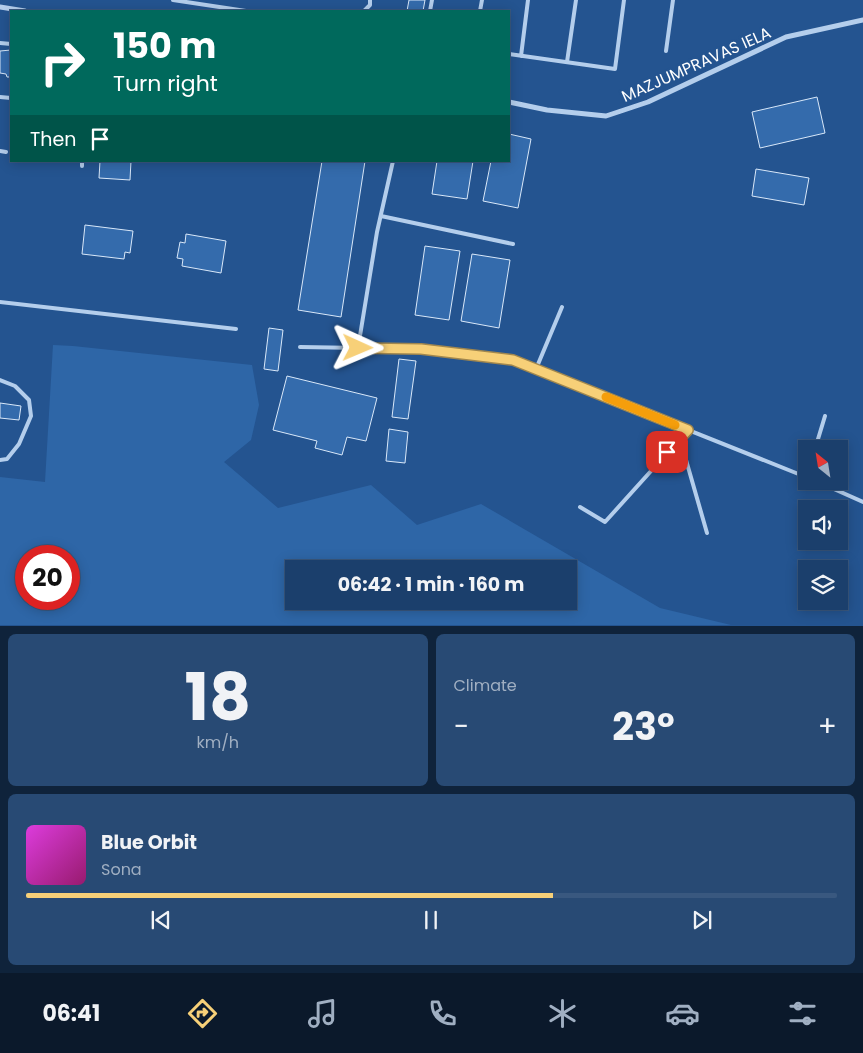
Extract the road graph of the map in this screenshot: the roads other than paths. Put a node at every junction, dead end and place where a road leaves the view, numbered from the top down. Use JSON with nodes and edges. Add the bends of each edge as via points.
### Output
{"nodes":[{"id":1,"x":173,"y":0,"type":"edge"},
{"id":2,"x":528,"y":0,"type":"edge"},
{"id":3,"x":576,"y":0,"type":"edge"},
{"id":4,"x":624,"y":0,"type":"edge"},
{"id":5,"x":673,"y":0,"type":"edge"},
{"id":6,"x":0,"y":7,"type":"edge"},
{"id":7,"x":19,"y":10,"type":"edge"},
{"id":8,"x":239,"y":10,"type":"edge"},
{"id":9,"x":863,"y":20,"type":"edge"},
{"id":10,"x":666,"y":52,"type":"dead end"},
{"id":11,"x":510,"y":54,"type":"edge"},
{"id":12,"x":521,"y":56,"type":"junction"},
{"id":13,"x":568,"y":62,"type":"junction"},
{"id":14,"x":510,"y":102,"type":"edge"},
{"id":15,"x":0,"y":152,"type":"edge"},
{"id":16,"x":6,"y":152,"type":"dead end"},
{"id":17,"x":393,"y":162,"type":"edge"},
{"id":18,"x":381,"y":216,"type":"junction"},
{"id":19,"x":513,"y":244,"type":"dead end"},
{"id":20,"x":0,"y":302,"type":"edge"},
{"id":21,"x":562,"y":307,"type":"dead end"},
{"id":22,"x":236,"y":329,"type":"dead end"},
{"id":23,"x":300,"y":347,"type":"dead end"},
{"id":24,"x":358,"y":348,"type":"junction"},
{"id":25,"x":536,"y":369,"type":"junction"},
{"id":26,"x":0,"y":380,"type":"edge"},
{"id":27,"x":826,"y":416,"type":"dead end"},
{"id":28,"x":688,"y":430,"type":"junction"},
{"id":29,"x":680,"y":439,"type":"junction"},
{"id":30,"x":818,"y":440,"type":"edge"},
{"id":31,"x":0,"y":460,"type":"edge"},
{"id":32,"x":798,"y":474,"type":"edge"},
{"id":33,"x":836,"y":490,"type":"edge"},
{"id":34,"x":863,"y":502,"type":"edge"},
{"id":35,"x":580,"y":507,"type":"dead end"},
{"id":36,"x":707,"y":532,"type":"dead end"}],
"edges":[{"from":1,"to":8,"type":"lane"},
{"from":2,"to":12,"type":"lane"},
{"from":3,"to":13,"type":"lane"},
{"from":4,"to":13,"type":"lane","via":[[615,69]]},
{"from":5,"to":10,"type":"lane"},
{"from":6,"to":7,"type":"street"},
{"from":9,"to":14,"type":"street","name":"MAZJUMPRAVAS IELA","via":[[786,37],[648,102],[606,116],[546,110]]},
{"from":11,"to":12,"type":"lane"},
{"from":12,"to":13,"type":"lane"},
{"from":15,"to":16,"type":"lane"},
{"from":17,"to":18,"type":"lane"},
{"from":18,"to":19,"type":"lane"},
{"from":18,"to":24,"type":"lane"},
{"from":20,"to":22,"type":"lane"},
{"from":21,"to":25,"type":"lane"},
{"from":23,"to":24,"type":"lane"},
{"from":24,"to":25,"type":"lane","via":[[421,349],[513,360]]},
{"from":25,"to":28,"type":"lane"},
{"from":26,"to":31,"type":"lane","via":[[15,386],[29,400],[31,416],[19,444],[7,459]]},
{"from":27,"to":30,"type":"lane"},
{"from":28,"to":29,"type":"lane"},
{"from":28,"to":32,"type":"lane"},
{"from":29,"to":35,"type":"lane","via":[[605,522]]},
{"from":29,"to":36,"type":"lane"},
{"from":33,"to":34,"type":"lane"}]}
